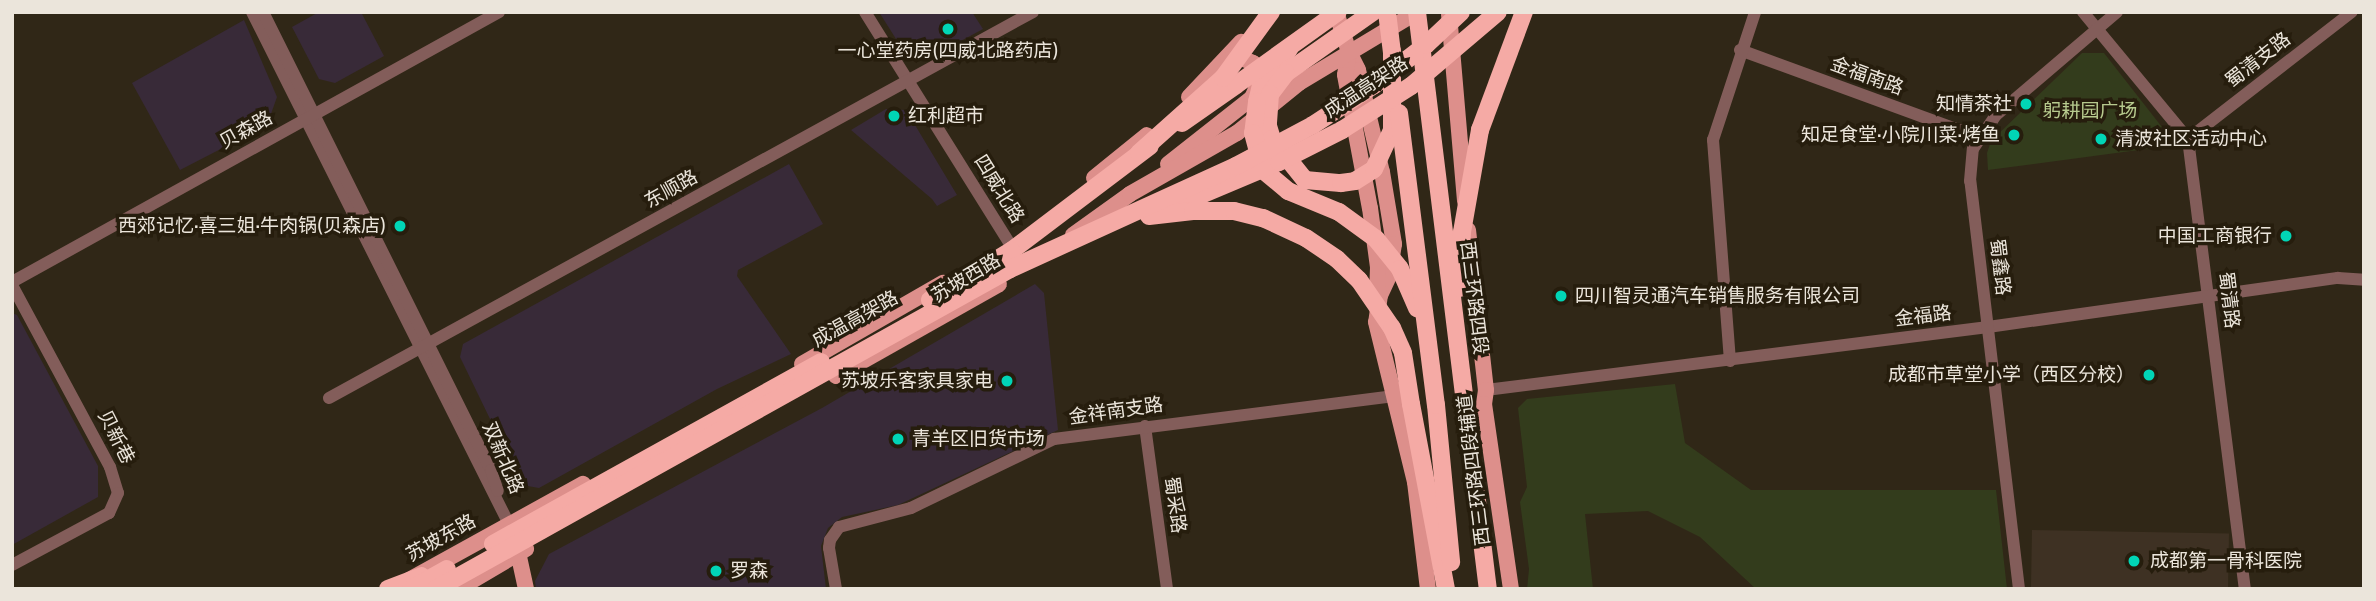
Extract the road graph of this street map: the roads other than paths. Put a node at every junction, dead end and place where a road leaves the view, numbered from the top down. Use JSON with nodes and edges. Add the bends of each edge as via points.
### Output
{"nodes":[{"id":1,"x":252,"y":12,"type":"edge"},
{"id":2,"x":263,"y":12,"type":"edge"},
{"id":3,"x":499,"y":12,"type":"edge"},
{"id":4,"x":865,"y":12,"type":"edge"},
{"id":5,"x":1033,"y":12,"type":"edge"},
{"id":6,"x":1273,"y":12,"type":"edge"},
{"id":7,"x":1337,"y":12,"type":"edge"},
{"id":8,"x":1359,"y":12,"type":"edge"},
{"id":9,"x":1373,"y":12,"type":"edge"},
{"id":10,"x":1387,"y":12,"type":"edge"},
{"id":11,"x":1417,"y":12,"type":"edge"},
{"id":12,"x":1449,"y":12,"type":"edge"},
{"id":13,"x":1461,"y":12,"type":"edge"},
{"id":14,"x":1498,"y":12,"type":"edge"},
{"id":15,"x":1524,"y":12,"type":"edge"},
{"id":16,"x":1755,"y":12,"type":"edge"},
{"id":17,"x":2083,"y":12,"type":"edge"},
{"id":18,"x":2117,"y":12,"type":"edge"},
{"id":19,"x":2352,"y":12,"type":"edge"},
{"id":20,"x":2097,"y":29,"type":"junction"},
{"id":21,"x":1370,"y":41,"type":"junction"},
{"id":22,"x":1293,"y":43,"type":"junction"},
{"id":23,"x":1740,"y":50,"type":"junction"},
{"id":24,"x":1392,"y":51,"type":"junction"},
{"id":25,"x":1349,"y":52,"type":"junction"},
{"id":26,"x":1225,"y":60,"type":"junction"},
{"id":27,"x":908,"y":79,"type":"junction"},
{"id":28,"x":310,"y":116,"type":"junction"},
{"id":29,"x":1980,"y":138,"type":"junction"},
{"id":30,"x":2188,"y":139,"type":"junction"},
{"id":31,"x":1139,"y":153,"type":"junction"},
{"id":32,"x":1130,"y":194,"type":"junction"},
{"id":33,"x":1149,"y":216,"type":"junction"},
{"id":34,"x":1087,"y":236,"type":"junction"},
{"id":35,"x":1010,"y":244,"type":"junction"},
{"id":36,"x":2364,"y":280,"type":"edge"},
{"id":37,"x":12,"y":284,"type":"edge"},
{"id":38,"x":2209,"y":296,"type":"junction"},
{"id":39,"x":1988,"y":327,"type":"junction"},
{"id":40,"x":1425,"y":328,"type":"junction"},
{"id":41,"x":1458,"y":337,"type":"junction"},
{"id":42,"x":426,"y":347,"type":"junction"},
{"id":43,"x":1730,"y":361,"type":"junction"},
{"id":44,"x":1486,"y":390,"type":"junction"},
{"id":45,"x":329,"y":398,"type":"dead end"},
{"id":46,"x":1404,"y":400,"type":"junction"},
{"id":47,"x":1145,"y":426,"type":"junction"},
{"id":48,"x":509,"y":524,"type":"junction"},
{"id":49,"x":520,"y":552,"type":"junction"},
{"id":50,"x":458,"y":563,"type":"junction"},
{"id":51,"x":12,"y":565,"type":"edge"},
{"id":52,"x":391,"y":589,"type":"edge"},
{"id":53,"x":411,"y":589,"type":"edge"},
{"id":54,"x":436,"y":589,"type":"edge"},
{"id":55,"x":458,"y":589,"type":"edge"},
{"id":56,"x":526,"y":589,"type":"edge"},
{"id":57,"x":836,"y":589,"type":"edge"},
{"id":58,"x":1167,"y":589,"type":"edge"},
{"id":59,"x":1427,"y":589,"type":"edge"},
{"id":60,"x":1446,"y":589,"type":"edge"},
{"id":61,"x":1454,"y":589,"type":"edge"},
{"id":62,"x":1488,"y":589,"type":"edge"},
{"id":63,"x":1511,"y":589,"type":"edge"},
{"id":64,"x":2019,"y":589,"type":"edge"},
{"id":65,"x":2245,"y":589,"type":"edge"}],
"edges":[{"from":1,"to":28,"type":"street"},
{"from":2,"to":28,"type":"street"},
{"from":3,"to":28,"type":"street","name":"贝森路"},
{"from":4,"to":27,"type":"street","name":"四威北路"},
{"from":5,"to":27,"type":"street","name":"东顺路"},
{"from":6,"to":26,"type":"main road","name":"苏坡西路"},
{"from":6,"to":31,"type":"highway","bridge":true,"via":[[1223,78]]},
{"from":7,"to":22,"type":"highway","name":"成温高架路","bridge":true},
{"from":7,"to":25,"type":"main road"},
{"from":8,"to":21,"type":"main road"},
{"from":9,"to":24,"type":"highway","bridge":true,"via":[[1286,73],[1270,94],[1272,139],[1305,180],[1348,182],[1374,169],[1392,130]]},
{"from":10,"to":24,"type":"highway","bridge":true},
{"from":11,"to":21,"type":"main road","name":"苏坡西路"},
{"from":11,"to":41,"type":"highway","name":"西三环路四段","bridge":true},
{"from":12,"to":44,"type":"main road","name":"西三环路四段辅道","via":[[1458,143]]},
{"from":13,"to":34,"type":"highway","bridge":true,"via":[[1374,85],[1313,125]]},
{"from":14,"to":33,"type":"highway","name":"成温高架路","bridge":true,"via":[[1410,86],[1342,130],[1279,162]]},
{"from":15,"to":41,"type":"highway","bridge":true,"via":[[1480,130],[1462,232]]},
{"from":16,"to":23,"type":"street"},
{"from":17,"to":20,"type":"street"},
{"from":18,"to":20,"type":"street","name":"蜀鑫路"},
{"from":19,"to":30,"type":"street","name":"蜀清支路"},
{"from":20,"to":29,"type":"street","name":"蜀鑫路","via":[[1995,116]]},
{"from":20,"to":30,"type":"street"},
{"from":21,"to":25,"type":"main road","name":"苏坡西路"},
{"from":22,"to":31,"type":"highway","name":"成温高架路","bridge":true},
{"from":22,"to":40,"type":"highway","bridge":true,"via":[[1261,85],[1253,133],[1263,170],[1288,191],[1339,212],[1376,239],[1400,269]]},
{"from":23,"to":29,"type":"street","name":"金福南路"},
{"from":23,"to":43,"type":"street","via":[[1713,140]]},
{"from":24,"to":40,"type":"highway","bridge":true},
{"from":25,"to":32,"type":"main road","name":"苏坡西路","via":[[1299,83],[1237,133]]},
{"from":25,"to":46,"type":"main road","via":[[1382,172],[1394,244],[1376,322]]},
{"from":26,"to":32,"type":"main road","via":[[1242,58],[1253,63],[1257,88],[1252,98]]},
{"from":26,"to":35,"type":"main road","name":"苏坡西路","via":[[1144,138]]},
{"from":27,"to":35,"type":"street","name":"四威北路"},
{"from":27,"to":42,"type":"street","name":"东顺路"},
{"from":28,"to":37,"type":"street","name":"贝森路"},
{"from":28,"to":42,"type":"street","name":"双新北路"},
{"from":29,"to":39,"type":"street","name":"蜀鑫路","via":[[1973,149],[1970,181]]},
{"from":30,"to":38,"type":"street","name":"蜀清路"},
{"from":31,"to":50,"type":"highway","name":"成温高架路","bridge":true,"via":[[1011,251],[917,308]]},
{"from":32,"to":49,"type":"main road","name":"苏坡西路","via":[[978,297]]},
{"from":33,"to":34,"type":"highway","name":"成温高架路","bridge":true},
{"from":33,"to":46,"type":"highway","bridge":true,"via":[[1234,211],[1306,238],[1337,259],[1359,280],[1392,328],[1403,353]]},
{"from":34,"to":54,"type":"highway","bridge":true,"via":[[1010,269]]},
{"from":35,"to":48,"type":"main road","name":"苏坡西路","via":[[732,404]]},
{"from":36,"to":38,"type":"street","name":"金福路","via":[[2338,278]]},
{"from":37,"to":51,"type":"street","name":"贝新巷","via":[[110,467],[118,493],[109,513]]},
{"from":38,"to":39,"type":"street","name":"金福路"},
{"from":38,"to":65,"type":"street","name":"蜀清路"},
{"from":39,"to":43,"type":"street","name":"金福路"},
{"from":39,"to":64,"type":"street","name":"蜀鑫路"},
{"from":40,"to":61,"type":"highway","bridge":true},
{"from":41,"to":62,"type":"highway","name":"西三环路四段","bridge":true},
{"from":42,"to":45,"type":"street","name":"东顺路"},
{"from":42,"to":48,"type":"street","name":"双新北路"},
{"from":43,"to":44,"type":"street","name":"金福路"},
{"from":44,"to":63,"type":"main road","name":"西三环路四段辅道","via":[[1484,404]]},
{"from":46,"to":47,"type":"street","name":"金祥南支路"},
{"from":46,"to":59,"type":"main road"},
{"from":46,"to":60,"type":"highway"},
{"from":47,"to":57,"type":"street","name":"金祥南支路","via":[[1054,439],[911,508],[839,527],[829,548]]},
{"from":47,"to":58,"type":"street","name":"蜀采路"},
{"from":48,"to":49,"type":"main road"},
{"from":48,"to":52,"type":"main road","name":"苏坡东路"},
{"from":49,"to":55,"type":"main road"},
{"from":49,"to":56,"type":"main road"},
{"from":50,"to":52,"type":"highway","bridge":true},
{"from":50,"to":53,"type":"highway","name":"成温高架路","bridge":true}]}
